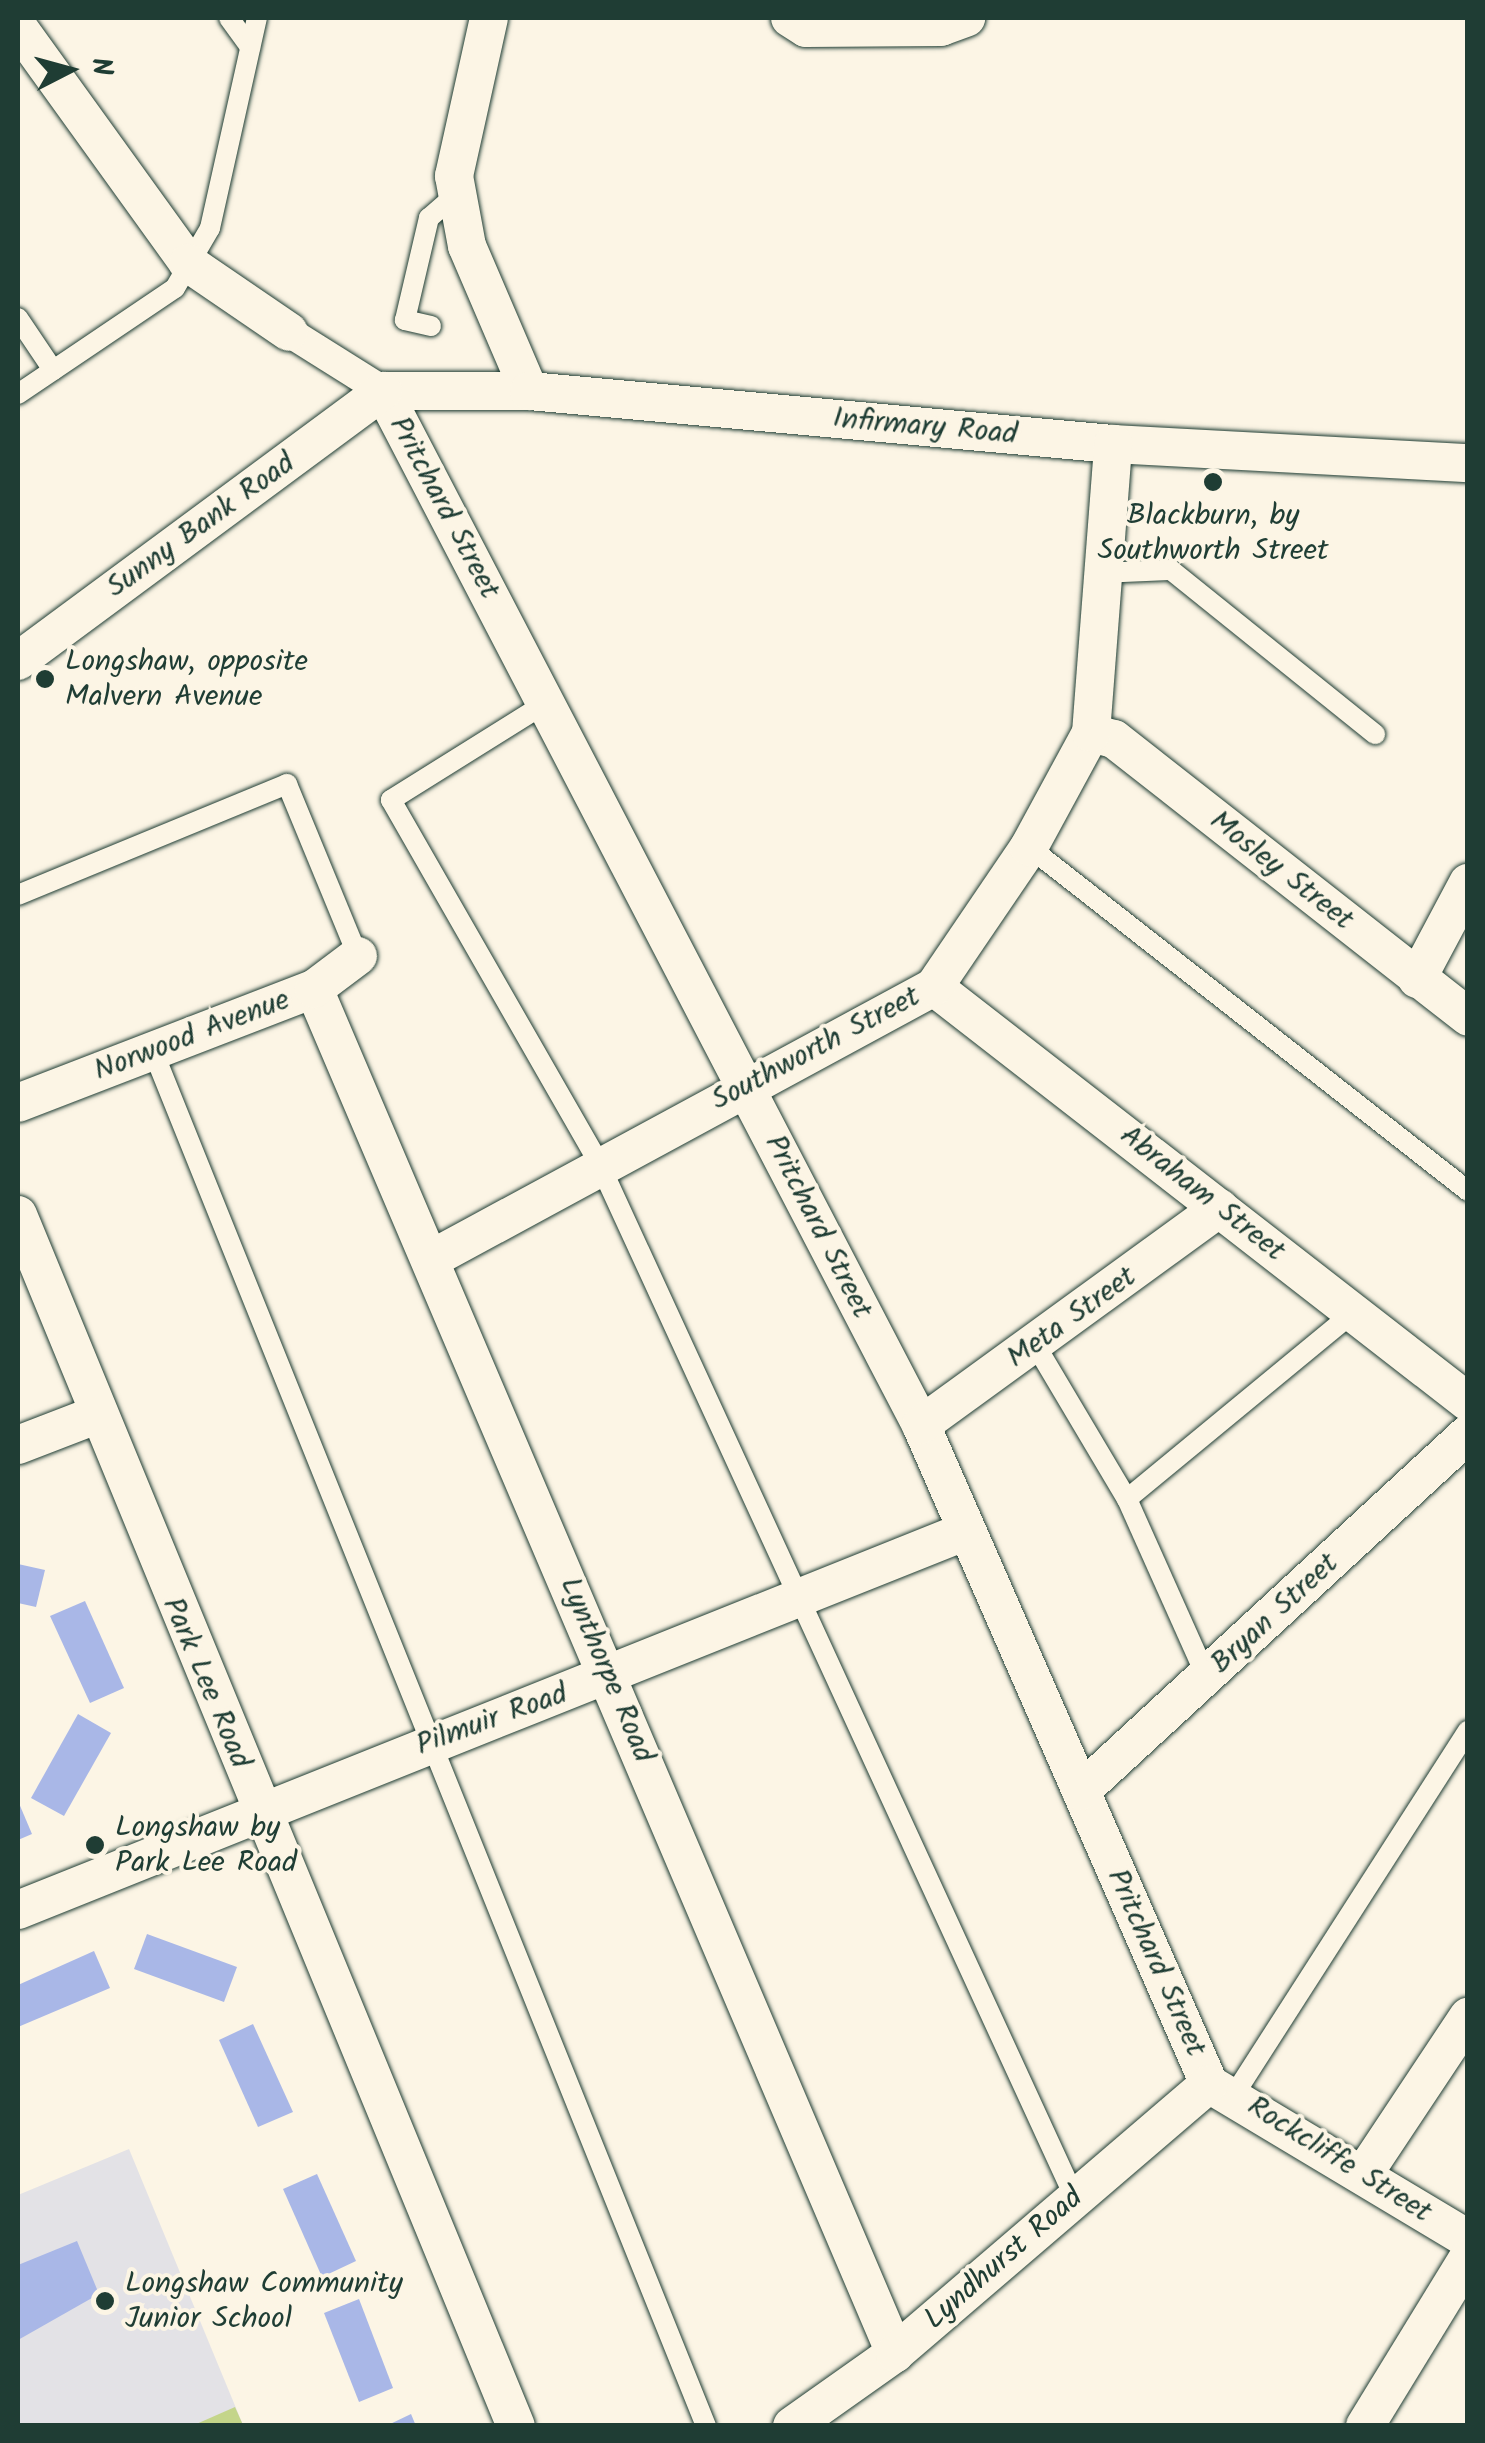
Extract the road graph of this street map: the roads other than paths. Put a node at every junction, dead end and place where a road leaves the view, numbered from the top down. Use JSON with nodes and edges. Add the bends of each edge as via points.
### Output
{"nodes":[{"id":1,"x":229,"y":18,"type":"edge"},
{"id":2,"x":257,"y":18,"type":"edge"},
{"id":3,"x":490,"y":18,"type":"edge"},
{"id":4,"x":790,"y":18,"type":"edge"},
{"id":5,"x":966,"y":18,"type":"edge"},
{"id":6,"x":18,"y":27,"type":"edge"},
{"id":7,"x":250,"y":47,"type":"junction"},
{"id":8,"x":457,"y":194,"type":"junction"},
{"id":9,"x":188,"y":263,"type":"junction"},
{"id":10,"x":18,"y":318,"type":"edge"},
{"id":11,"x":432,"y":326,"type":"dead end"},
{"id":12,"x":288,"y":332,"type":"joint"},
{"id":13,"x":53,"y":370,"type":"junction"},
{"id":14,"x":383,"y":391,"type":"junction"},
{"id":15,"x":529,"y":391,"type":"junction"},
{"id":16,"x":18,"y":394,"type":"edge"},
{"id":17,"x":1114,"y":444,"type":"junction"},
{"id":18,"x":1468,"y":463,"type":"edge"},
{"id":19,"x":1098,"y":573,"type":"junction"},
{"id":20,"x":23,"y":646,"type":"edge"},
{"id":21,"x":546,"y":703,"type":"junction"},
{"id":22,"x":1091,"y":733,"type":"junction"},
{"id":23,"x":1375,"y":734,"type":"dead end"},
{"id":24,"x":1029,"y":847,"type":"junction"},
{"id":25,"x":1468,"y":883,"type":"edge"},
{"id":26,"x":18,"y":895,"type":"edge"},
{"id":27,"x":358,"y":956,"type":"joint"},
{"id":28,"x":1417,"y":979,"type":"junction"},
{"id":29,"x":934,"y":988,"type":"junction"},
{"id":30,"x":314,"y":989,"type":"junction"},
{"id":31,"x":1468,"y":1017,"type":"edge"},
{"id":32,"x":153,"y":1051,"type":"junction"},
{"id":33,"x":744,"y":1085,"type":"junction"},
{"id":34,"x":18,"y":1102,"type":"edge"},
{"id":35,"x":600,"y":1165,"type":"junction"},
{"id":36,"x":1468,"y":1191,"type":"edge"},
{"id":37,"x":1220,"y":1208,"type":"junction"},
{"id":38,"x":18,"y":1214,"type":"edge"},
{"id":39,"x":435,"y":1257,"type":"junction"},
{"id":40,"x":1354,"y":1311,"type":"junction"},
{"id":41,"x":1036,"y":1346,"type":"junction"},
{"id":42,"x":1468,"y":1402,"type":"edge"},
{"id":43,"x":93,"y":1416,"type":"junction"},
{"id":44,"x":921,"y":1424,"type":"junction"},
{"id":45,"x":1468,"y":1434,"type":"edge"},
{"id":46,"x":18,"y":1444,"type":"edge"},
{"id":47,"x":1127,"y":1500,"type":"junction"},
{"id":48,"x":966,"y":1531,"type":"junction"},
{"id":49,"x":798,"y":1599,"type":"junction"},
{"id":50,"x":608,"y":1676,"type":"junction"},
{"id":51,"x":1207,"y":1678,"type":"junction"},
{"id":52,"x":1468,"y":1731,"type":"edge"},
{"id":53,"x":427,"y":1744,"type":"junction"},
{"id":54,"x":1081,"y":1791,"type":"junction"},
{"id":55,"x":258,"y":1807,"type":"junction"},
{"id":56,"x":18,"y":1910,"type":"edge"},
{"id":57,"x":1468,"y":2018,"type":"edge"},
{"id":58,"x":1222,"y":2090,"type":"junction"},
{"id":59,"x":1363,"y":2176,"type":"junction"},
{"id":60,"x":1075,"y":2198,"type":"junction"},
{"id":61,"x":1468,"y":2239,"type":"edge"},
{"id":62,"x":1468,"y":2258,"type":"edge"},
{"id":63,"x":895,"y":2353,"type":"junction"},
{"id":64,"x":516,"y":2426,"type":"edge"},
{"id":65,"x":706,"y":2426,"type":"edge"},
{"id":66,"x":792,"y":2426,"type":"edge"},
{"id":67,"x":1365,"y":2426,"type":"edge"}],
"edges":[{"from":1,"to":7,"type":"lane"},
{"from":2,"to":7,"type":"lane"},
{"from":3,"to":8,"type":"street"},
{"from":4,"to":5,"type":"street","via":[[806,28],[941,27]]},
{"from":6,"to":9,"type":"street"},
{"from":7,"to":9,"type":"lane","via":[[210,228]]},
{"from":8,"to":11,"type":"lane","via":[[429,218],[405,320]]},
{"from":8,"to":15,"type":"street","via":[[467,246]]},
{"from":9,"to":12,"type":"street"},
{"from":9,"to":13,"type":"lane","via":[[175,288]]},
{"from":10,"to":13,"type":"lane"},
{"from":12,"to":14,"type":"street"},
{"from":13,"to":16,"type":"lane"},
{"from":14,"to":15,"type":"street","name":"Infirmary Road"},
{"from":14,"to":20,"type":"street","name":"Sunny Bank Road"},
{"from":14,"to":21,"type":"street","name":"Pritchard Street"},
{"from":15,"to":17,"type":"street","name":"Infirmary Road"},
{"from":17,"to":18,"type":"street","name":"Infirmary Road"},
{"from":17,"to":19,"type":"street"},
{"from":19,"to":22,"type":"street"},
{"from":19,"to":23,"type":"lane","via":[[1171,570]]},
{"from":21,"to":33,"type":"street","name":"Pritchard Street"},
{"from":21,"to":35,"type":"lane","via":[[391,800]]},
{"from":22,"to":24,"type":"street","name":"Southworth Street"},
{"from":22,"to":28,"type":"street","name":"Mosley Street","via":[[1114,739]]},
{"from":24,"to":29,"type":"street","name":"Southworth Street"},
{"from":24,"to":36,"type":"lane"},
{"from":25,"to":28,"type":"street"},
{"from":26,"to":27,"type":"lane","via":[[287,784]]},
{"from":27,"to":30,"type":"street","name":"Norwood Avenue"},
{"from":28,"to":31,"type":"street","name":"Mosley Street"},
{"from":29,"to":33,"type":"street","name":"Southworth Street"},
{"from":29,"to":37,"type":"street","name":"Abraham Street"},
{"from":30,"to":32,"type":"street","name":"Norwood Avenue"},
{"from":30,"to":39,"type":"street","name":"Lynthorpe Road"},
{"from":32,"to":34,"type":"street","name":"Norwood Avenue"},
{"from":32,"to":53,"type":"lane"},
{"from":33,"to":35,"type":"street","name":"Southworth Street"},
{"from":33,"to":44,"type":"street","name":"Pritchard Street"},
{"from":35,"to":39,"type":"street","name":"Southworth Street"},
{"from":35,"to":49,"type":"lane"},
{"from":37,"to":40,"type":"street","name":"Abraham Street"},
{"from":37,"to":41,"type":"street","name":"Meta Street"},
{"from":38,"to":43,"type":"street","name":"Park Lee Road"},
{"from":39,"to":50,"type":"street","name":"Lynthorpe Road"},
{"from":40,"to":42,"type":"street","name":"Abraham Street"},
{"from":40,"to":47,"type":"lane"},
{"from":41,"to":44,"type":"street","name":"Meta Street"},
{"from":41,"to":47,"type":"lane"},
{"from":43,"to":46,"type":"street"},
{"from":43,"to":55,"type":"street","name":"Park Lee Road"},
{"from":44,"to":48,"type":"street","name":"Pritchard Street"},
{"from":45,"to":51,"type":"street","name":"Bryan Street"},
{"from":47,"to":51,"type":"lane"},
{"from":48,"to":49,"type":"street","name":"Pilmuir Road"},
{"from":48,"to":54,"type":"street","name":"Pritchard Street"},
{"from":49,"to":50,"type":"street","name":"Pilmuir Road"},
{"from":49,"to":60,"type":"lane"},
{"from":50,"to":53,"type":"street","name":"Pilmuir Road"},
{"from":50,"to":63,"type":"street","name":"Lynthorpe Road"},
{"from":51,"to":54,"type":"street","name":"Bryan Street"},
{"from":52,"to":58,"type":"lane"},
{"from":53,"to":55,"type":"street","name":"Pilmuir Road"},
{"from":53,"to":65,"type":"lane"},
{"from":54,"to":58,"type":"street","name":"Pritchard Street"},
{"from":55,"to":56,"type":"street","name":"Pilmuir Road"},
{"from":55,"to":64,"type":"street","name":"Park Lee Road"},
{"from":57,"to":59,"type":"street"},
{"from":58,"to":59,"type":"street","name":"Rockcliffe Street"},
{"from":58,"to":60,"type":"street","name":"Lyndhurst Road"},
{"from":59,"to":61,"type":"street","name":"Rockcliffe Street"},
{"from":60,"to":63,"type":"street","name":"Lyndhurst Road"},
{"from":62,"to":67,"type":"street"},
{"from":63,"to":66,"type":"street","name":"Lyndhurst Road"}]}
